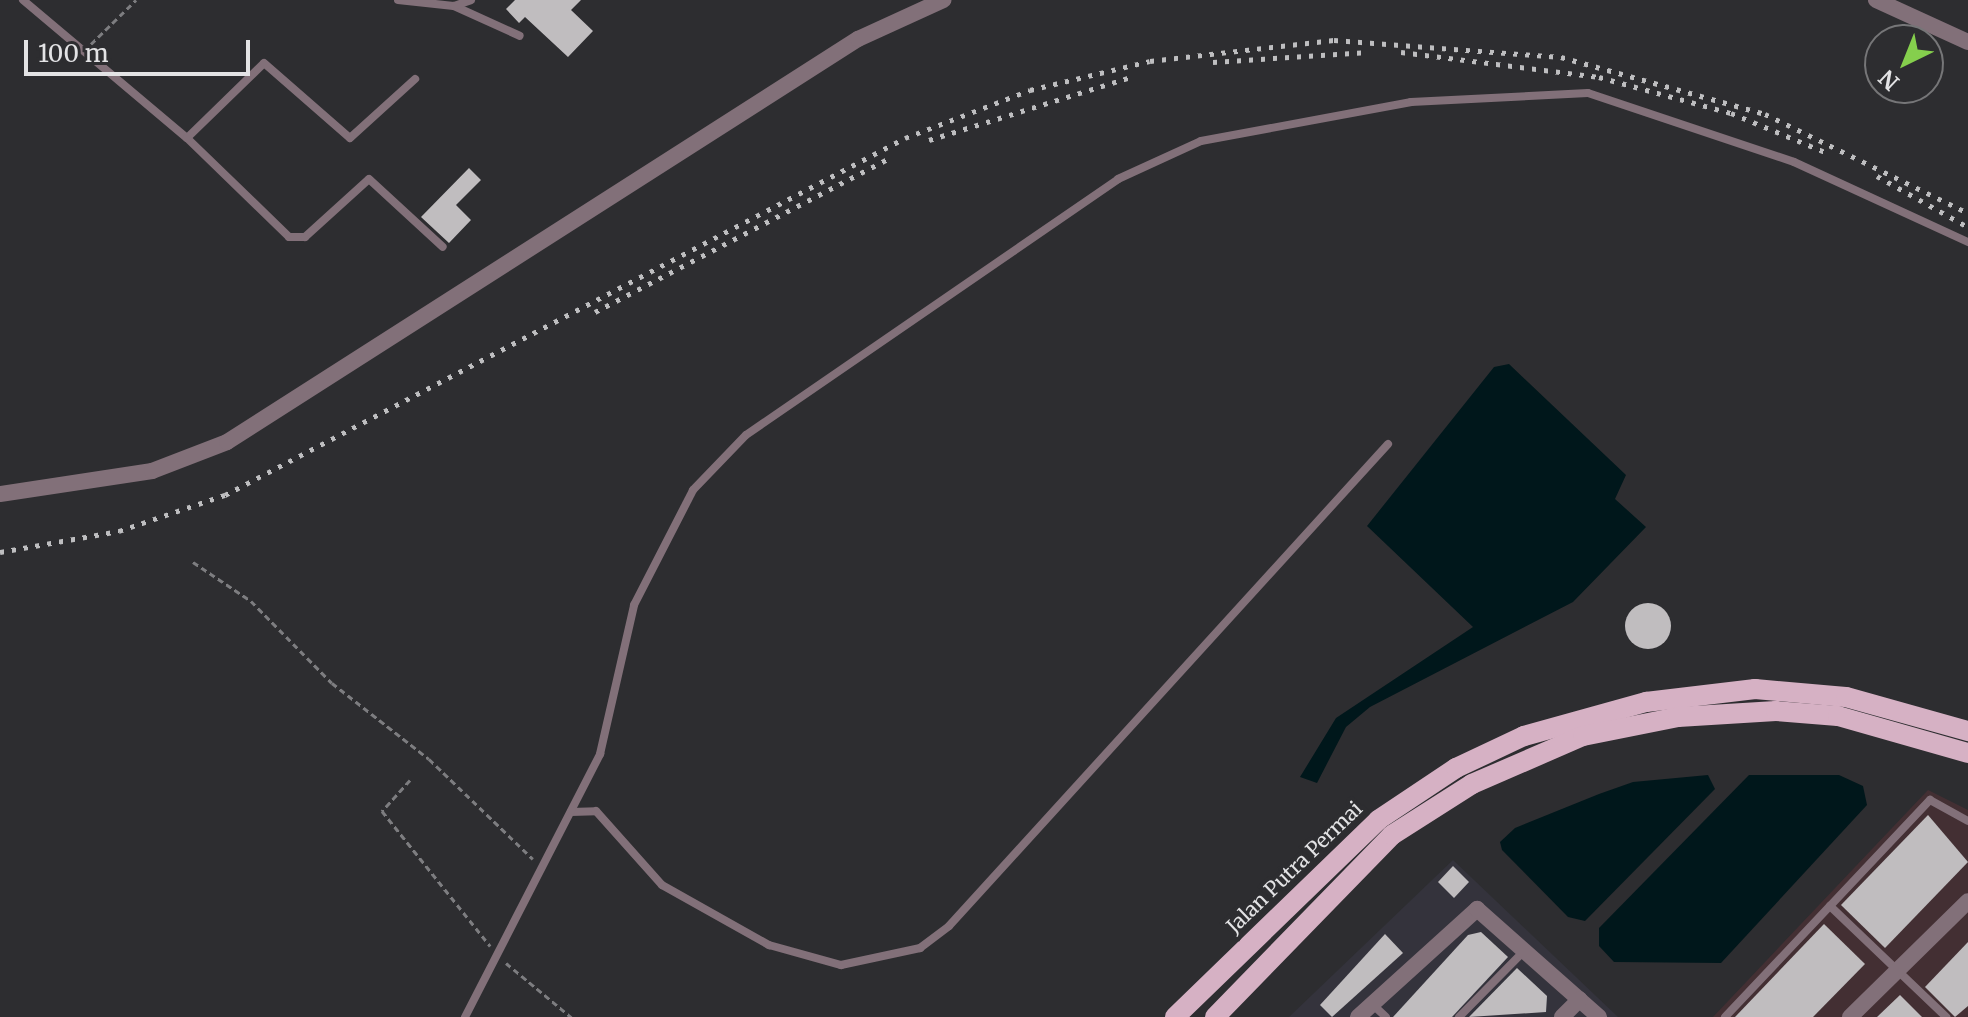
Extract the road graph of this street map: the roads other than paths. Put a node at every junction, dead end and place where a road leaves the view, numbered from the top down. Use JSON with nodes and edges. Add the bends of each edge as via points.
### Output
{"nodes":[{"id":1,"x":23,"y":0,"type":"edge"},
{"id":2,"x":398,"y":0,"type":"edge"},
{"id":3,"x":471,"y":0,"type":"edge"},
{"id":4,"x":943,"y":0,"type":"edge"},
{"id":5,"x":1876,"y":0,"type":"edge"},
{"id":6,"x":454,"y":6,"type":"junction"},
{"id":7,"x":520,"y":36,"type":"dead end"},
{"id":8,"x":1968,"y":42,"type":"edge"},
{"id":9,"x":415,"y":79,"type":"dead end"},
{"id":10,"x":187,"y":138,"type":"junction"},
{"id":11,"x":1968,"y":242,"type":"edge"},
{"id":12,"x":443,"y":247,"type":"dead end"},
{"id":13,"x":1388,"y":444,"type":"dead end"},
{"id":14,"x":0,"y":494,"type":"edge"},
{"id":15,"x":1968,"y":731,"type":"edge"},
{"id":16,"x":1968,"y":753,"type":"edge"},
{"id":17,"x":571,"y":812,"type":"junction"},
{"id":18,"x":1968,"y":821,"type":"edge"},
{"id":19,"x":1968,"y":901,"type":"edge"},
{"id":20,"x":1830,"y":906,"type":"junction"},
{"id":21,"x":1527,"y":949,"type":"junction"},
{"id":22,"x":1899,"y":970,"type":"junction"},
{"id":23,"x":1580,"y":999,"type":"junction"},
{"id":24,"x":1372,"y":1004,"type":"junction"},
{"id":25,"x":465,"y":1017,"type":"edge"},
{"id":26,"x":1175,"y":1017,"type":"edge"},
{"id":27,"x":1215,"y":1017,"type":"edge"},
{"id":28,"x":1358,"y":1017,"type":"edge"},
{"id":29,"x":1386,"y":1017,"type":"edge"},
{"id":30,"x":1459,"y":1017,"type":"edge"},
{"id":31,"x":1562,"y":1017,"type":"edge"},
{"id":32,"x":1599,"y":1017,"type":"edge"},
{"id":33,"x":1725,"y":1017,"type":"edge"},
{"id":34,"x":1850,"y":1017,"type":"edge"},
{"id":35,"x":1946,"y":1017,"type":"edge"}],
"edges":[{"from":1,"to":10,"type":"lane"},
{"from":2,"to":6,"type":"lane"},
{"from":3,"to":6,"type":"lane"},
{"from":4,"to":14,"type":"street","via":[[858,39],[227,442],[152,471]]},
{"from":5,"to":8,"type":"street"},
{"from":6,"to":7,"type":"lane"},
{"from":9,"to":10,"type":"lane","via":[[350,138],[264,63]]},
{"from":10,"to":12,"type":"lane","via":[[293,240],[369,179]]},
{"from":11,"to":17,"type":"lane","via":[[1794,162],[1588,93],[1411,102],[1201,141],[1118,179],[718,460],[673,522],[634,605],[600,754]]},
{"from":13,"to":17,"type":"lane","via":[[949,926],[920,948],[841,965],[769,945],[662,885],[596,811]]},
{"from":15,"to":26,"type":"main road","name":"Jalan Putra Permai","via":[[1846,697],[1755,689],[1633,704],[1524,736],[1456,768],[1378,820]]},
{"from":16,"to":27,"type":"main road","via":[[1838,716],[1776,711],[1678,717],[1583,736],[1472,784],[1392,835]]},
{"from":17,"to":25,"type":"lane"},
{"from":18,"to":20,"type":"lane","via":[[1930,800]]},
{"from":19,"to":22,"type":"street"},
{"from":20,"to":22,"type":"lane"},
{"from":20,"to":33,"type":"lane"},
{"from":21,"to":23,"type":"street"},
{"from":21,"to":24,"type":"street","via":[[1477,909],[1463,916]]},
{"from":21,"to":30,"type":"lane"},
{"from":22,"to":34,"type":"street"},
{"from":22,"to":35,"type":"lane"},
{"from":23,"to":31,"type":"street"},
{"from":23,"to":32,"type":"street"},
{"from":24,"to":28,"type":"street"},
{"from":24,"to":29,"type":"lane"}]}
